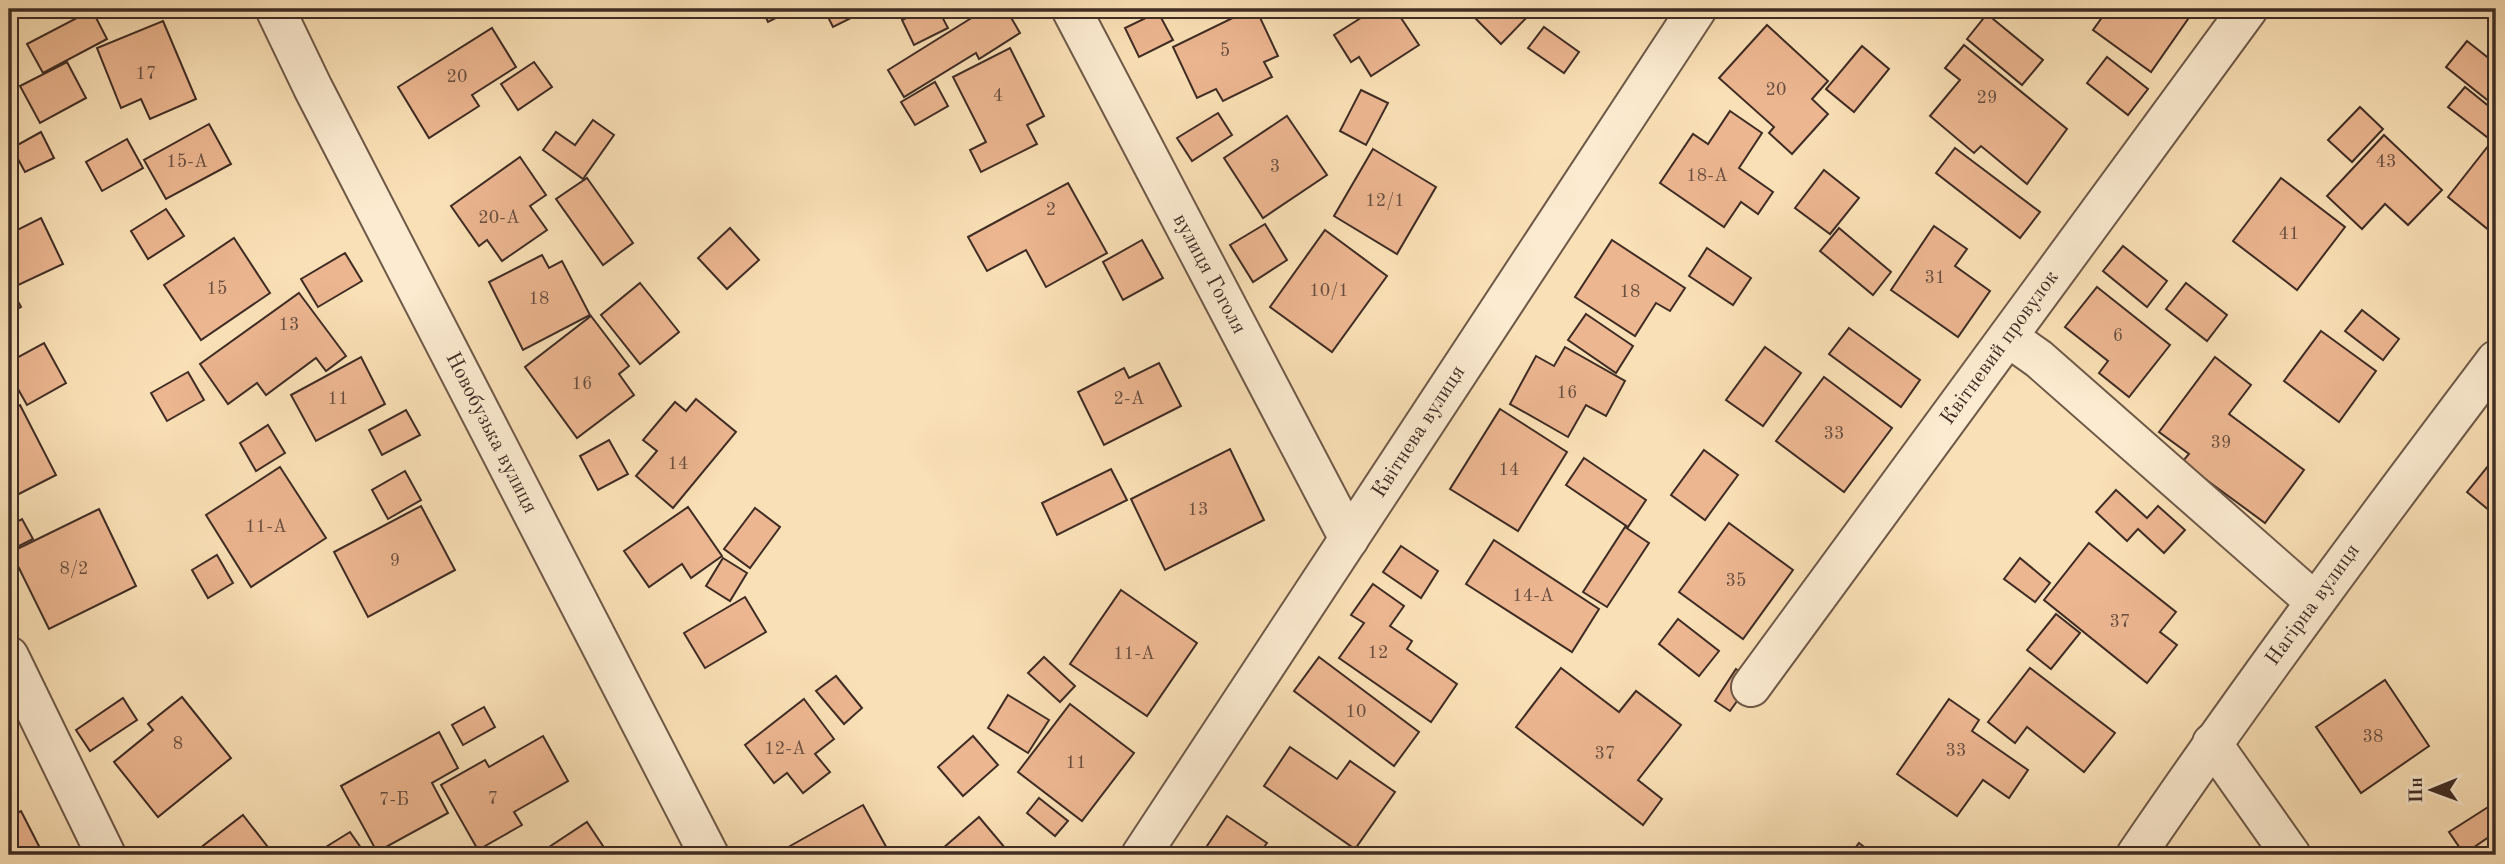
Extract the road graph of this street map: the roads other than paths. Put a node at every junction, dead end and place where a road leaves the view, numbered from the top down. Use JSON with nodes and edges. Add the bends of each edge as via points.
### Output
{"nodes":[{"id":1,"x":275,"y":9,"type":"edge"},
{"id":2,"x":1071,"y":9,"type":"edge"},
{"id":3,"x":1697,"y":9,"type":"edge"},
{"id":4,"x":2248,"y":9,"type":"edge"},
{"id":5,"x":2008,"y":337,"type":"junction"},
{"id":6,"x":2496,"y":360,"type":"edge"},
{"id":7,"x":1349,"y":539,"type":"junction"},
{"id":8,"x":2314,"y":601,"type":"junction"},
{"id":9,"x":9,"y":656,"type":"edge"},
{"id":10,"x":1751,"y":687,"type":"dead end"},
{"id":11,"x":2212,"y":743,"type":"junction"},
{"id":12,"x":106,"y":855,"type":"edge"},
{"id":13,"x":709,"y":855,"type":"edge"},
{"id":14,"x":1140,"y":855,"type":"edge"},
{"id":15,"x":2136,"y":855,"type":"edge"},
{"id":16,"x":2291,"y":855,"type":"edge"}],
"edges":[{"from":1,"to":13,"type":"street","name":"Новобузька вулиця"},
{"from":2,"to":7,"type":"street","name":"вулиця Гоголя"},
{"from":3,"to":7,"type":"street","name":"Квітнева вулиця"},
{"from":4,"to":5,"type":"street","name":"Квітневий провулок"},
{"from":5,"to":8,"type":"street","via":[[2039,359]]},
{"from":5,"to":10,"type":"street","name":"Квітневий провулок"},
{"from":6,"to":8,"type":"street","name":"Нагірна вулиця"},
{"from":7,"to":14,"type":"street","name":"Квітнева вулиця"},
{"from":8,"to":11,"type":"street","name":"Нагірна вулиця"},
{"from":9,"to":12,"type":"street"},
{"from":11,"to":15,"type":"street","name":"Нагірна вулиця"},
{"from":11,"to":16,"type":"street"}]}
